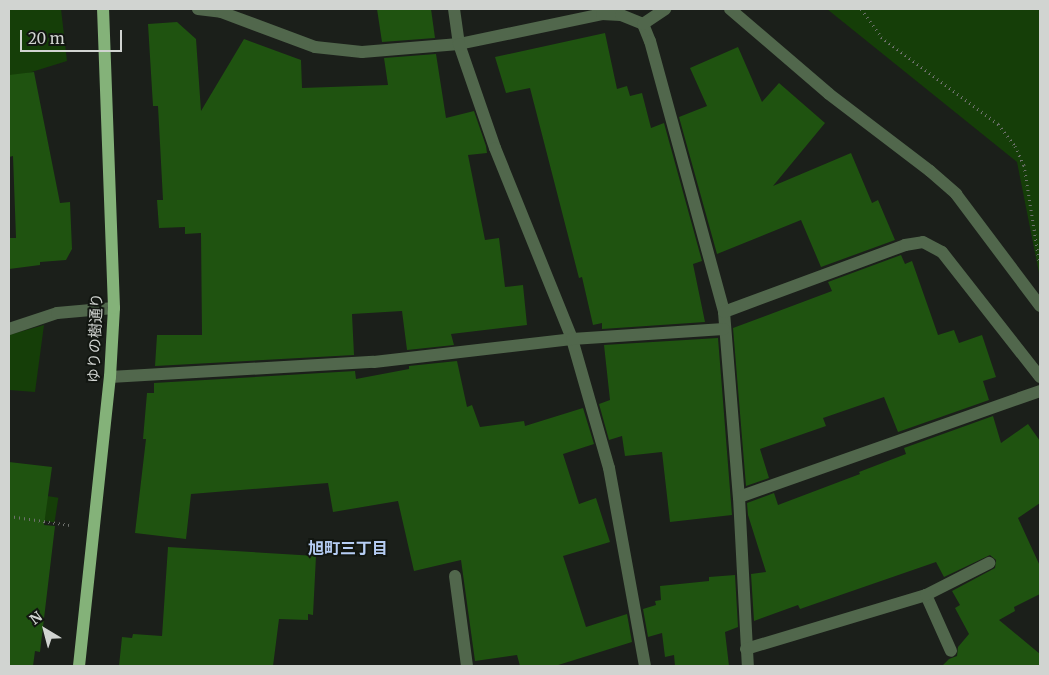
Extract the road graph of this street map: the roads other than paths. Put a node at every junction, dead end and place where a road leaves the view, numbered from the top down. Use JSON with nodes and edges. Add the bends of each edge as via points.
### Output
{"nodes":[{"id":1,"x":103,"y":9,"type":"edge"},
{"id":2,"x":198,"y":9,"type":"edge"},
{"id":3,"x":454,"y":9,"type":"edge"},
{"id":4,"x":664,"y":9,"type":"edge"},
{"id":5,"x":730,"y":9,"type":"edge"},
{"id":6,"x":643,"y":24,"type":"junction"},
{"id":7,"x":459,"y":44,"type":"junction"},
{"id":8,"x":1040,"y":306,"type":"edge"},
{"id":9,"x":114,"y":308,"type":"junction"},
{"id":10,"x":724,"y":312,"type":"junction"},
{"id":11,"x":9,"y":329,"type":"edge"},
{"id":12,"x":724,"y":329,"type":"junction"},
{"id":13,"x":572,"y":339,"type":"junction"},
{"id":14,"x":110,"y":377,"type":"junction"},
{"id":15,"x":1040,"y":377,"type":"edge"},
{"id":16,"x":1040,"y":391,"type":"edge"},
{"id":17,"x":739,"y":497,"type":"junction"},
{"id":18,"x":989,"y":563,"type":"dead end"},
{"id":19,"x":455,"y":576,"type":"dead end"},
{"id":20,"x":926,"y":595,"type":"junction"},
{"id":21,"x":746,"y":649,"type":"junction"},
{"id":22,"x":951,"y":651,"type":"dead end"},
{"id":23,"x":79,"y":666,"type":"edge"},
{"id":24,"x":467,"y":666,"type":"edge"},
{"id":25,"x":645,"y":666,"type":"edge"},
{"id":26,"x":748,"y":666,"type":"edge"}],
"edges":[{"from":1,"to":9,"type":"main road","name":"ゆりの樹通り"},
{"from":2,"to":7,"type":"street","via":[[221,12],[315,47],[362,52]]},
{"from":3,"to":7,"type":"street"},
{"from":4,"to":6,"type":"street"},
{"from":5,"to":8,"type":"street","via":[[814,81],[956,194]]},
{"from":6,"to":7,"type":"street","via":[[621,15],[602,14]]},
{"from":6,"to":10,"type":"street"},
{"from":7,"to":13,"type":"street","via":[[494,148]]},
{"from":9,"to":11,"type":"street","via":[[57,313]]},
{"from":9,"to":14,"type":"main road","name":"ゆりの樹通り"},
{"from":10,"to":12,"type":"street"},
{"from":10,"to":15,"type":"street","via":[[905,245],[923,242],[942,252]]},
{"from":12,"to":13,"type":"street"},
{"from":12,"to":17,"type":"street"},
{"from":13,"to":14,"type":"street","via":[[374,362]]},
{"from":13,"to":25,"type":"street","via":[[609,468]]},
{"from":14,"to":23,"type":"main road","name":"ゆりの樹通り"},
{"from":16,"to":17,"type":"street"},
{"from":17,"to":21,"type":"street"},
{"from":18,"to":20,"type":"street"},
{"from":19,"to":24,"type":"street"},
{"from":20,"to":21,"type":"street"},
{"from":20,"to":22,"type":"street"},
{"from":21,"to":26,"type":"street"}]}
